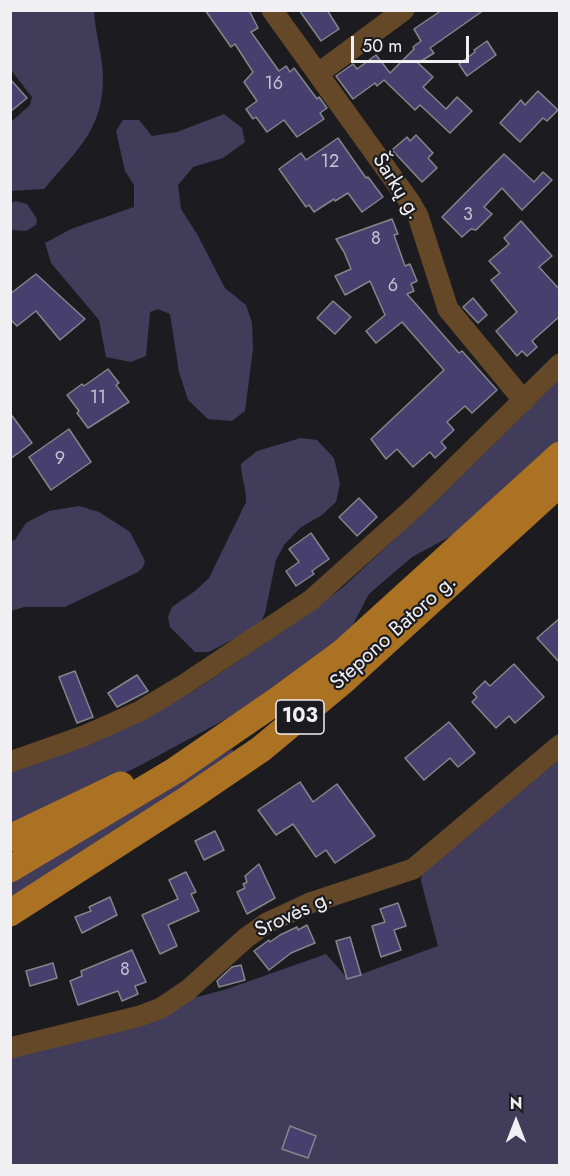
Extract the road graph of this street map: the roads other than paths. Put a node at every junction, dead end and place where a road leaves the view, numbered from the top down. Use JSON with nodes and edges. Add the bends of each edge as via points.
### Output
{"nodes":[{"id":1,"x":272,"y":10,"type":"edge"},
{"id":2,"x":404,"y":10,"type":"edge"},
{"id":3,"x":319,"y":73,"type":"junction"},
{"id":4,"x":560,"y":364,"type":"edge"},
{"id":5,"x":524,"y":400,"type":"junction"},
{"id":6,"x":560,"y":455,"type":"edge"},
{"id":7,"x":560,"y":483,"type":"edge"},
{"id":8,"x":236,"y":730,"type":"junction"},
{"id":9,"x":560,"y":745,"type":"edge"},
{"id":10,"x":10,"y":762,"type":"edge"},
{"id":11,"x":10,"y":838,"type":"edge"},
{"id":12,"x":10,"y":869,"type":"edge"},
{"id":13,"x":10,"y":913,"type":"edge"},
{"id":14,"x":10,"y":1048,"type":"edge"}],
"edges":[{"from":1,"to":3,"type":"street","name":"Šarkų g."},
{"from":2,"to":3,"type":"street"},
{"from":3,"to":5,"type":"street","name":"Šarkų g.","via":[[418,216],[448,309]]},
{"from":4,"to":5,"type":"street"},
{"from":5,"to":10,"type":"street","via":[[417,505],[311,600],[140,711]]},
{"from":6,"to":8,"type":"main road","name":"Stepono Batoro g.","number":"103","via":[[342,653]]},
{"from":7,"to":13,"type":"main road","name":"Stepono Batoro g.","number":"103","via":[[344,680],[261,749]]},
{"from":8,"to":11,"type":"main road","number":"103"},
{"from":8,"to":12,"type":"main road","name":"Stepono Batoro g."},
{"from":9,"to":14,"type":"street","name":"Srovės g.","via":[[413,869],[310,903],[267,923],[189,990],[161,1008]]}]}
